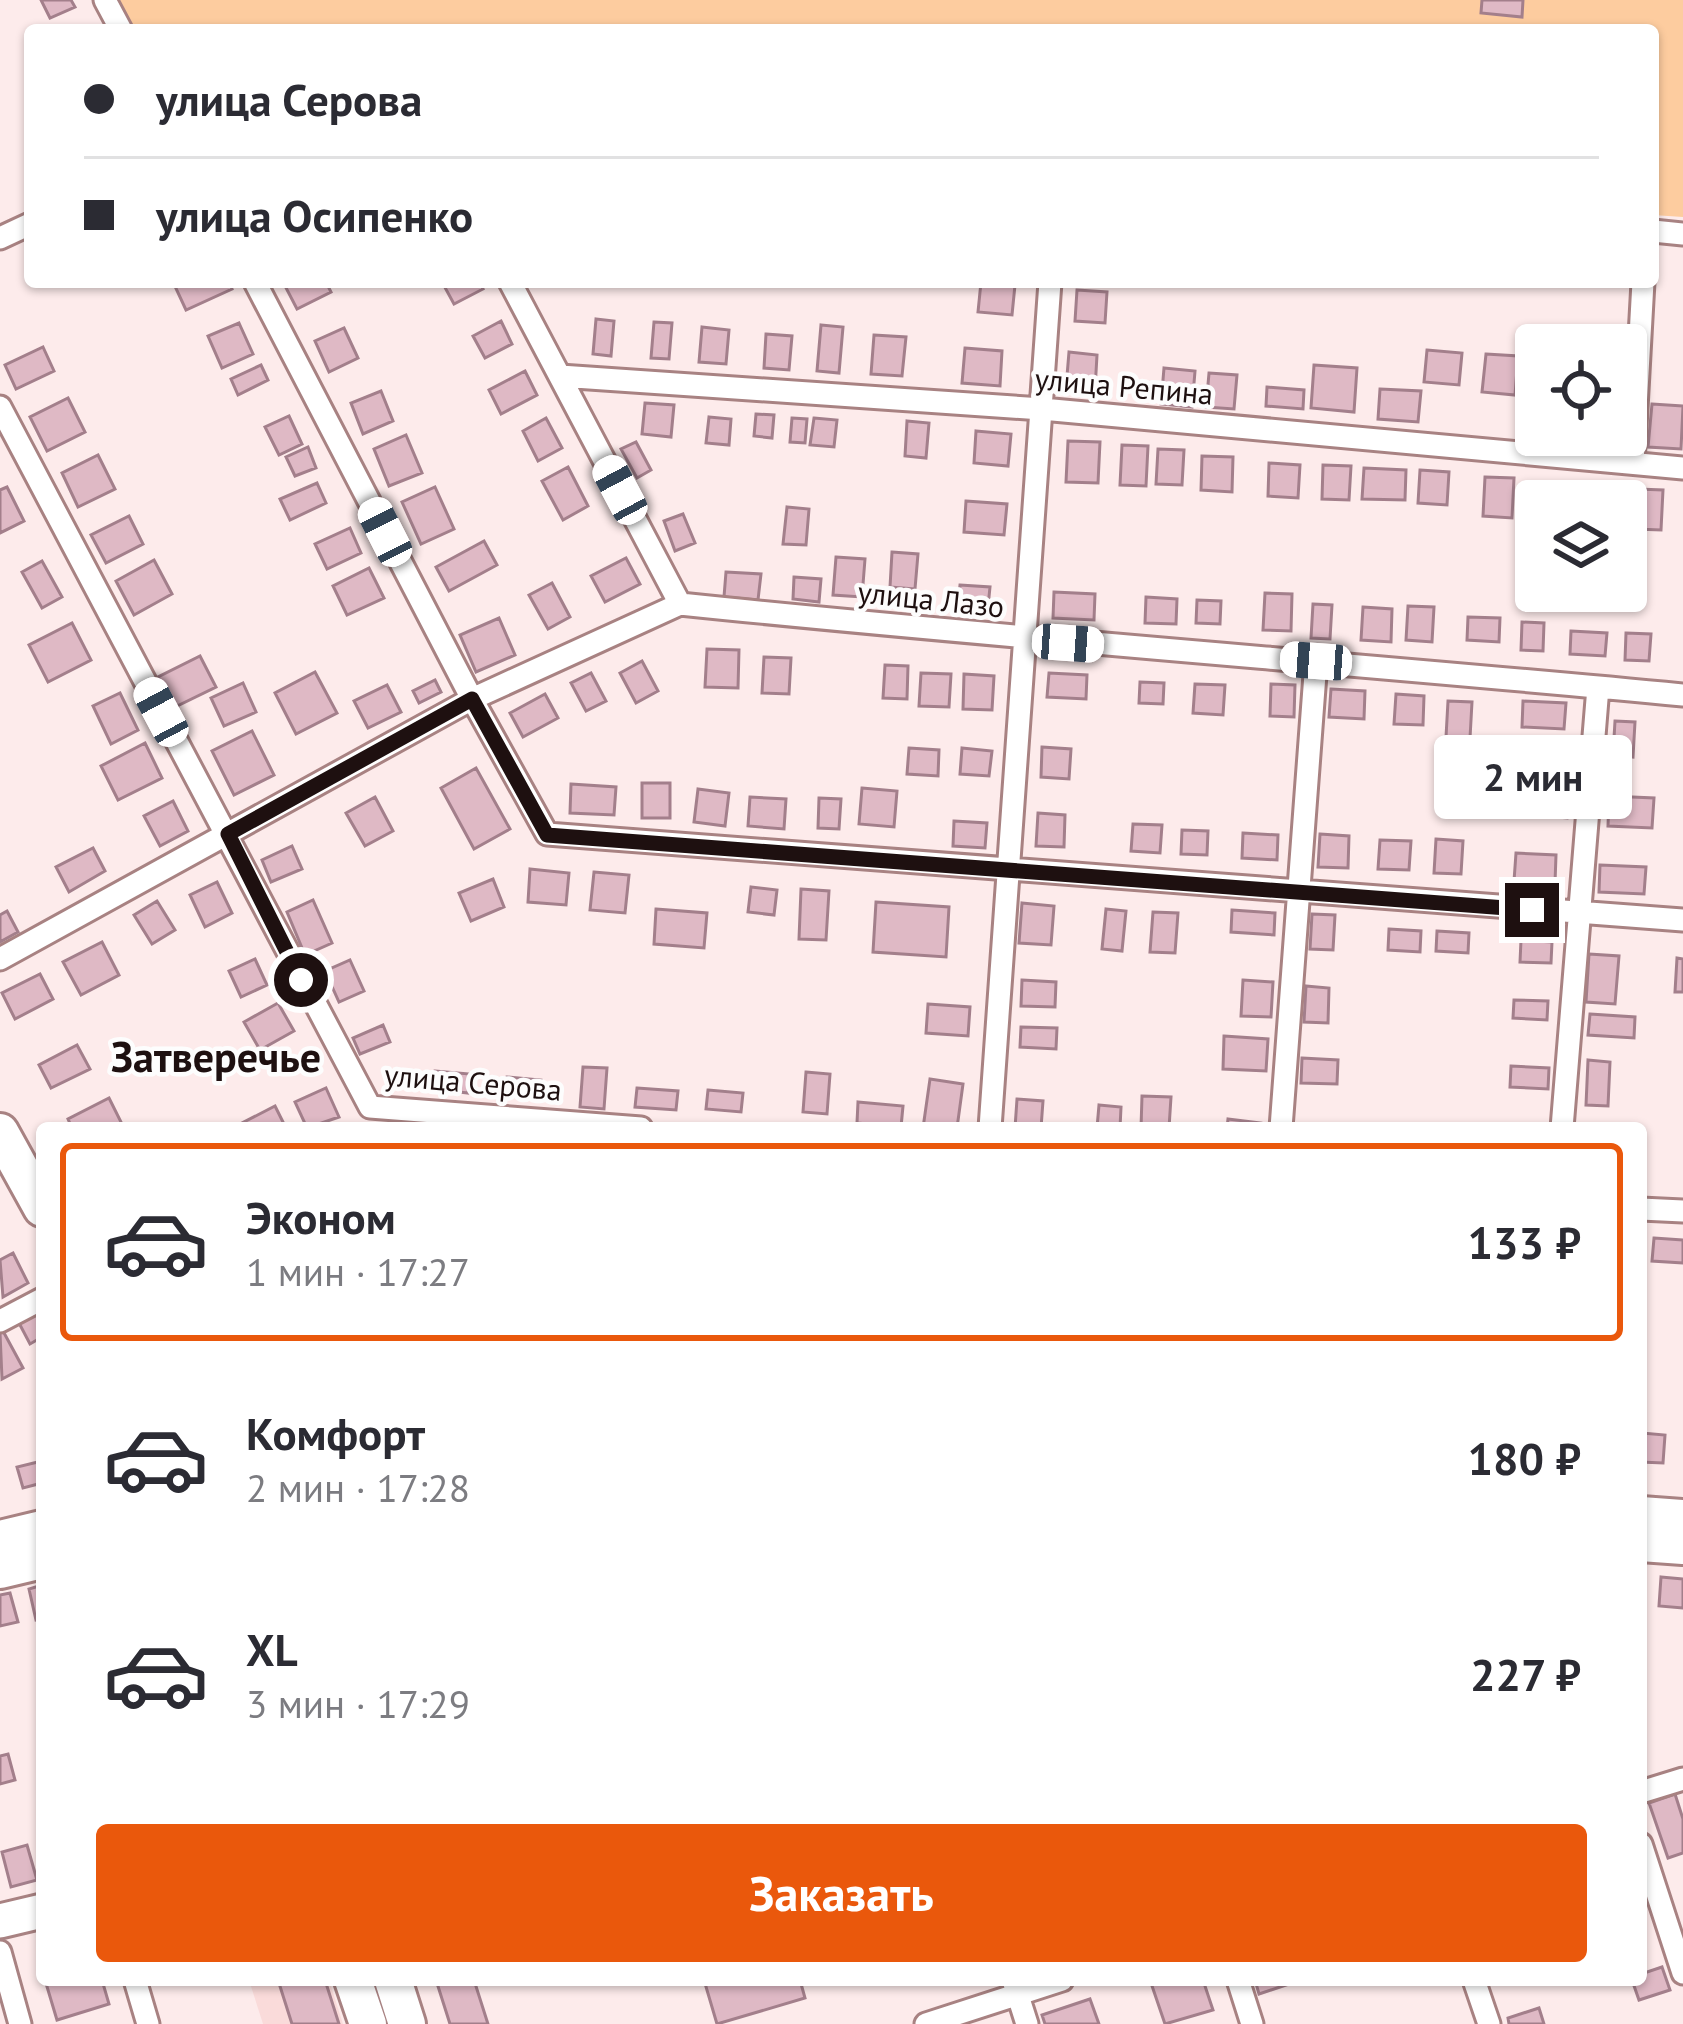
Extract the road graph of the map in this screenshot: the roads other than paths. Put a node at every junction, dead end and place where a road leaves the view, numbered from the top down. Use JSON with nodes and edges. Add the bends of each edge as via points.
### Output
{"nodes":[{"id":1,"x":258,"y":288,"type":"edge"},
{"id":2,"x":513,"y":288,"type":"edge"},
{"id":3,"x":1050,"y":288,"type":"edge"},
{"id":4,"x":1643,"y":288,"type":"edge"},
{"id":5,"x":560,"y":376,"type":"junction"},
{"id":6,"x":0,"y":406,"type":"edge"},
{"id":7,"x":1042,"y":410,"type":"junction"},
{"id":8,"x":1633,"y":463,"type":"junction"},
{"id":9,"x":1683,"y":468,"type":"edge"},
{"id":10,"x":680,"y":604,"type":"junction"},
{"id":11,"x":1027,"y":640,"type":"junction"},
{"id":12,"x":1316,"y":661,"type":"junction"},
{"id":13,"x":1598,"y":687,"type":"junction"},
{"id":14,"x":1683,"y":695,"type":"edge"},
{"id":15,"x":472,"y":699,"type":"junction"},
{"id":16,"x":228,"y":834,"type":"junction"},
{"id":17,"x":1007,"y":869,"type":"junction"},
{"id":18,"x":1296,"y":892,"type":"junction"},
{"id":19,"x":1579,"y":914,"type":"junction"},
{"id":20,"x":1683,"y":920,"type":"edge"},
{"id":21,"x":0,"y":959,"type":"edge"},
{"id":22,"x":370,"y":1107,"type":"junction"},
{"id":23,"x":360,"y":1122,"type":"edge"},
{"id":24,"x":527,"y":1122,"type":"edge"},
{"id":25,"x":990,"y":1122,"type":"edge"},
{"id":26,"x":1281,"y":1122,"type":"edge"},
{"id":27,"x":1562,"y":1122,"type":"edge"},
{"id":28,"x":0,"y":1132,"type":"edge"},
{"id":29,"x":36,"y":1197,"type":"edge"},
{"id":30,"x":1647,"y":1209,"type":"edge"},
{"id":31,"x":1683,"y":1211,"type":"edge"},
{"id":32,"x":36,"y":1302,"type":"edge"},
{"id":33,"x":0,"y":1321,"type":"edge"},
{"id":34,"x":1647,"y":1515,"type":"edge"},
{"id":35,"x":1683,"y":1518,"type":"edge"},
{"id":36,"x":36,"y":1530,"type":"edge"},
{"id":37,"x":0,"y":1539,"type":"edge"},
{"id":38,"x":1647,"y":1543,"type":"edge"},
{"id":39,"x":1683,"y":1546,"type":"edge"},
{"id":40,"x":36,"y":1561,"type":"edge"},
{"id":41,"x":0,"y":1570,"type":"edge"},
{"id":42,"x":1683,"y":1779,"type":"edge"},
{"id":43,"x":1647,"y":1790,"type":"edge"},
{"id":44,"x":1647,"y":1862,"type":"edge"},
{"id":45,"x":36,"y":1912,"type":"edge"},
{"id":46,"x":0,"y":1921,"type":"edge"},
{"id":47,"x":0,"y":1952,"type":"edge"},
{"id":48,"x":1683,"y":1973,"type":"edge"},
{"id":49,"x":137,"y":1986,"type":"edge"},
{"id":50,"x":355,"y":1986,"type":"edge"},
{"id":51,"x":394,"y":1986,"type":"edge"},
{"id":52,"x":1240,"y":1986,"type":"edge"},
{"id":53,"x":1476,"y":1986,"type":"edge"},
{"id":54,"x":1015,"y":1987,"type":"edge"},
{"id":55,"x":20,"y":2024,"type":"edge"},
{"id":56,"x":148,"y":2024,"type":"edge"},
{"id":57,"x":368,"y":2024,"type":"edge"},
{"id":58,"x":407,"y":2024,"type":"edge"},
{"id":59,"x":926,"y":2024,"type":"edge"},
{"id":60,"x":1027,"y":2024,"type":"edge"},
{"id":61,"x":1252,"y":2024,"type":"edge"},
{"id":62,"x":1489,"y":2024,"type":"edge"}],
"edges":[{"from":1,"to":15,"type":"street"},
{"from":2,"to":5,"type":"street"},
{"from":3,"to":7,"type":"street"},
{"from":4,"to":8,"type":"street"},
{"from":5,"to":7,"type":"street","name":"улица Репина"},
{"from":5,"to":10,"type":"street"},
{"from":6,"to":16,"type":"street","name":"улица Серова"},
{"from":7,"to":8,"type":"street","name":"улица Репина"},
{"from":7,"to":11,"type":"street"},
{"from":8,"to":9,"type":"street","name":"улица Репина"},
{"from":10,"to":11,"type":"street","name":"улица Лазо"},
{"from":10,"to":15,"type":"street"},
{"from":11,"to":12,"type":"street","name":"улица Лазо"},
{"from":11,"to":17,"type":"street"},
{"from":12,"to":13,"type":"street","name":"улица Лазо"},
{"from":12,"to":18,"type":"street"},
{"from":13,"to":14,"type":"street","name":"улица Лазо"},
{"from":13,"to":19,"type":"street"},
{"from":15,"to":16,"type":"street"},
{"from":15,"to":17,"type":"street","via":[[547,835]]},
{"from":16,"to":21,"type":"street"},
{"from":16,"to":22,"type":"street","name":"улица Серова"},
{"from":17,"to":18,"type":"street"},
{"from":17,"to":25,"type":"street"},
{"from":18,"to":19,"type":"street"},
{"from":18,"to":26,"type":"street"},
{"from":19,"to":20,"type":"street"},
{"from":19,"to":27,"type":"street"},
{"from":22,"to":23,"type":"street"},
{"from":22,"to":24,"type":"street","name":"улица Серова"},
{"from":28,"to":29,"type":"main road"},
{"from":30,"to":31,"type":"street"},
{"from":32,"to":33,"type":"street"},
{"from":34,"to":35,"type":"main road"},
{"from":36,"to":37,"type":"main road"},
{"from":38,"to":39,"type":"main road"},
{"from":40,"to":41,"type":"main road"},
{"from":42,"to":43,"type":"street"},
{"from":44,"to":48,"type":"street"},
{"from":45,"to":46,"type":"street"},
{"from":47,"to":55,"type":"street"},
{"from":49,"to":56,"type":"street"},
{"from":50,"to":57,"type":"main road"},
{"from":51,"to":58,"type":"main road"},
{"from":52,"to":61,"type":"street"},
{"from":53,"to":62,"type":"street"},
{"from":54,"to":59,"type":"street"},
{"from":54,"to":60,"type":"street"}]}
